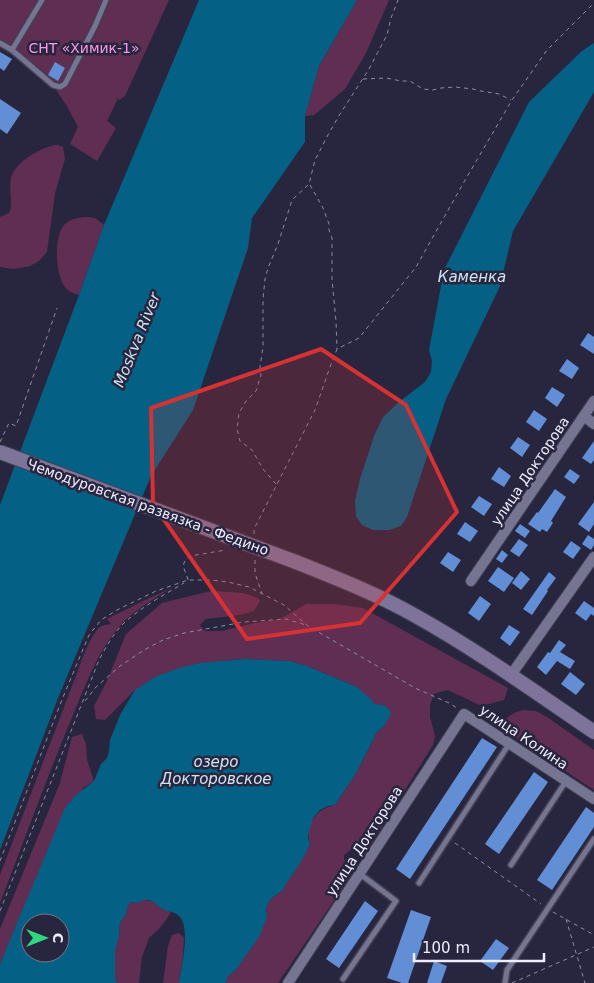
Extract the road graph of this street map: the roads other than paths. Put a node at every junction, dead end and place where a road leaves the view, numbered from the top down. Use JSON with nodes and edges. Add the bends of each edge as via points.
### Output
{"nodes":[{"id":1,"x":42,"y":0,"type":"edge"},
{"id":2,"x":106,"y":0,"type":"edge"},
{"id":3,"x":0,"y":42,"type":"edge"},
{"id":4,"x":12,"y":50,"type":"junction"},
{"id":5,"x":594,"y":401,"type":"edge"},
{"id":6,"x":584,"y":416,"type":"junction"},
{"id":7,"x":594,"y":424,"type":"edge"},
{"id":8,"x":0,"y":452,"type":"edge"},
{"id":9,"x":594,"y":557,"type":"edge"},
{"id":10,"x":471,"y":581,"type":"dead end"},
{"id":11,"x":511,"y":675,"type":"junction"},
{"id":12,"x":464,"y":714,"type":"joint"},
{"id":13,"x":594,"y":732,"type":"edge"},
{"id":14,"x":509,"y":743,"type":"junction"},
{"id":15,"x":566,"y":781,"type":"junction"},
{"id":16,"x":594,"y":800,"type":"edge"},
{"id":17,"x":594,"y":839,"type":"edge"},
{"id":18,"x":512,"y":865,"type":"dead end"},
{"id":19,"x":359,"y":874,"type":"junction"},
{"id":20,"x":419,"y":883,"type":"dead end"},
{"id":21,"x":343,"y":979,"type":"dead end"},
{"id":22,"x":293,"y":981,"type":"edge"},
{"id":23,"x":506,"y":983,"type":"edge"}],
"edges":[{"from":1,"to":4,"type":"lane"},
{"from":2,"to":4,"type":"lane","via":[[65,84],[54,85]]},
{"from":3,"to":4,"type":"lane"},
{"from":5,"to":6,"type":"street","name":"улица Докторова"},
{"from":6,"to":7,"type":"street"},
{"from":6,"to":10,"type":"street","name":"улица Докторова"},
{"from":8,"to":11,"type":"street","name":"Чемодуровская развязка - Федино","bridge":true,"via":[[360,589],[413,615]]},
{"from":9,"to":11,"type":"street"},
{"from":11,"to":13,"type":"street","name":"Чемодуровская развязка - Федино"},
{"from":12,"to":14,"type":"street","name":"улица Колина"},
{"from":12,"to":19,"type":"street","name":"улица Докторова"},
{"from":14,"to":15,"type":"street","name":"улица Колина"},
{"from":14,"to":20,"type":"lane"},
{"from":15,"to":16,"type":"street","name":"улица Колина"},
{"from":15,"to":18,"type":"lane"},
{"from":17,"to":23,"type":"lane","via":[[507,970]]},
{"from":19,"to":21,"type":"lane","via":[[396,901]]},
{"from":19,"to":22,"type":"street","name":"улица Докторова"}]}
